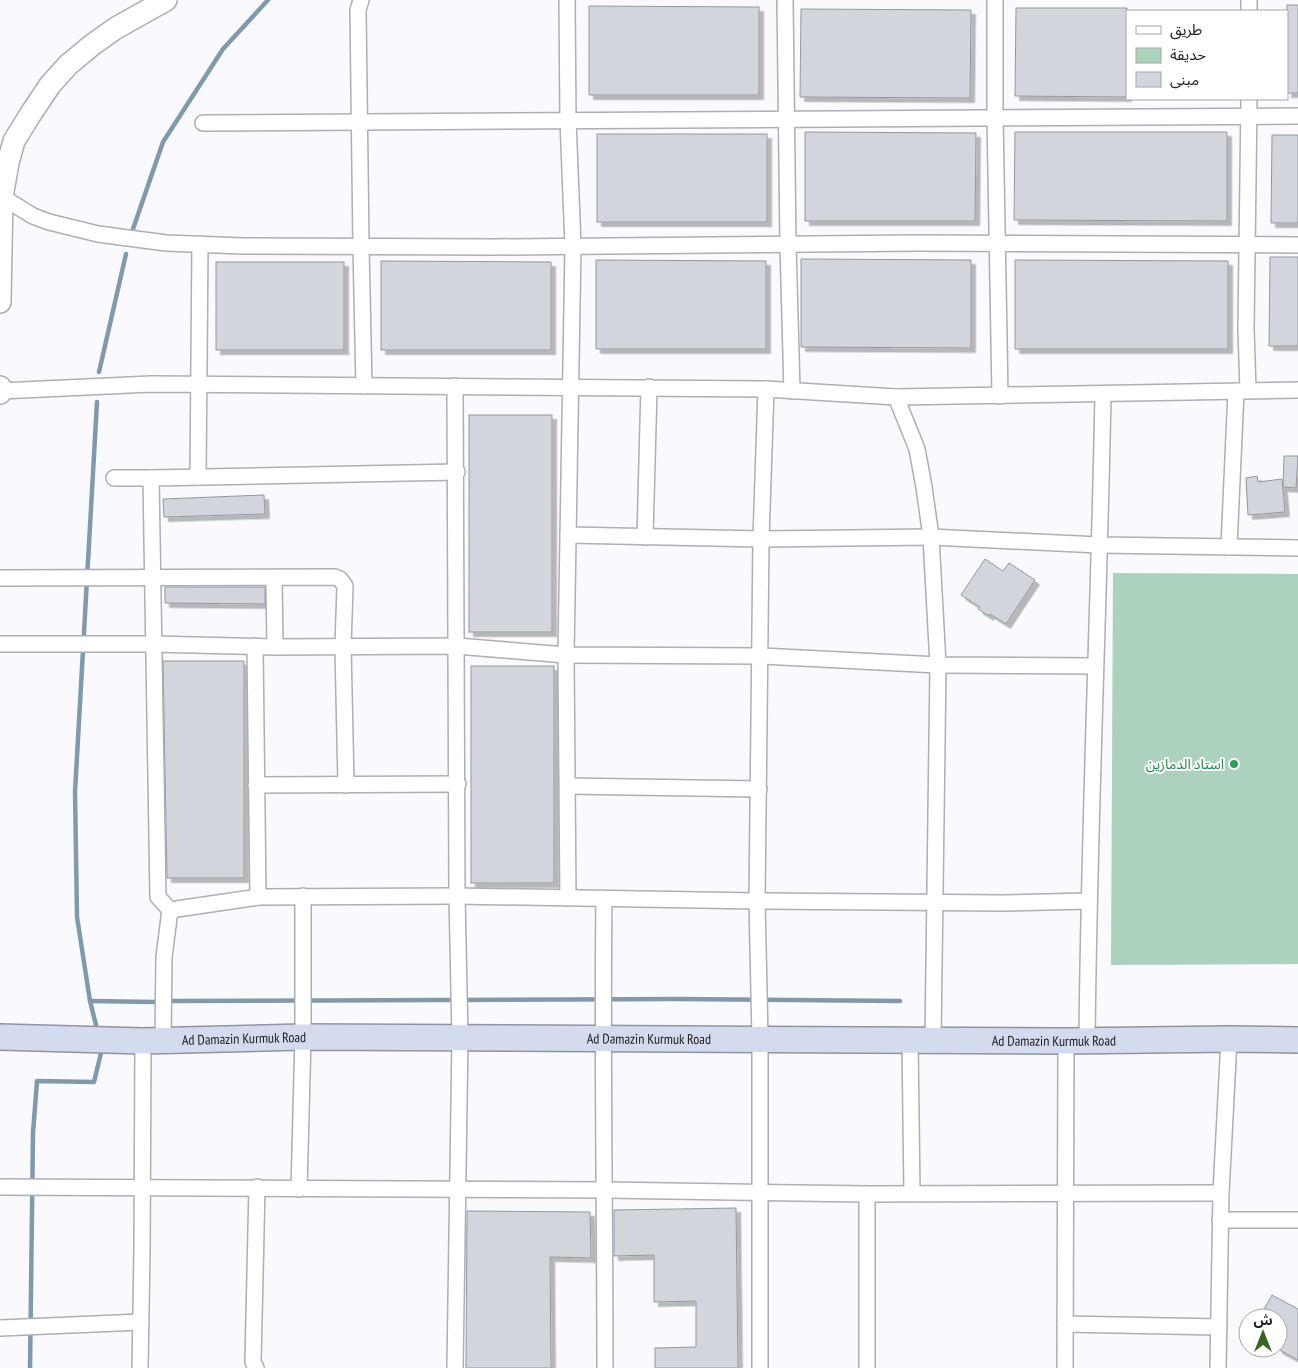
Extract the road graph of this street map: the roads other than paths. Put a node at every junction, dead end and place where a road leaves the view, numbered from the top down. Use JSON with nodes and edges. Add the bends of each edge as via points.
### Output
{"nodes":[{"id":1,"x":166,"y":0,"type":"edge"},
{"id":2,"x":362,"y":0,"type":"edge"},
{"id":3,"x":567,"y":0,"type":"edge"},
{"id":4,"x":785,"y":0,"type":"edge"},
{"id":5,"x":995,"y":0,"type":"edge"},
{"id":6,"x":139,"y":7,"type":"edge"},
{"id":7,"x":1249,"y":100,"type":"edge"},
{"id":8,"x":1249,"y":115,"type":"junction"},
{"id":9,"x":995,"y":116,"type":"junction"},
{"id":10,"x":1298,"y":116,"type":"edge"},
{"id":11,"x":786,"y":118,"type":"junction"},
{"id":12,"x":568,"y":120,"type":"junction"},
{"id":13,"x":359,"y":122,"type":"junction"},
{"id":14,"x":203,"y":123,"type":"dead end"},
{"id":15,"x":7,"y":141,"type":"edge"},
{"id":16,"x":2,"y":197,"type":"junction"},
{"id":17,"x":1,"y":234,"type":"edge"},
{"id":18,"x":200,"y":244,"type":"junction"},
{"id":19,"x":998,"y":244,"type":"junction"},
{"id":20,"x":788,"y":245,"type":"junction"},
{"id":21,"x":1248,"y":245,"type":"junction"},
{"id":22,"x":361,"y":246,"type":"junction"},
{"id":23,"x":574,"y":246,"type":"junction"},
{"id":24,"x":1298,"y":246,"type":"edge"},
{"id":25,"x":0,"y":302,"type":"edge"},
{"id":26,"x":199,"y":384,"type":"junction"},
{"id":27,"x":364,"y":386,"type":"junction"},
{"id":28,"x":455,"y":386,"type":"junction"},
{"id":29,"x":570,"y":386,"type":"junction"},
{"id":30,"x":0,"y":387,"type":"edge"},
{"id":31,"x":649,"y":387,"type":"junction"},
{"id":32,"x":766,"y":389,"type":"junction"},
{"id":33,"x":1242,"y":390,"type":"junction"},
{"id":34,"x":1298,"y":390,"type":"edge"},
{"id":35,"x":792,"y":391,"type":"junction"},
{"id":36,"x":0,"y":392,"type":"edge"},
{"id":37,"x":1103,"y":394,"type":"junction"},
{"id":38,"x":1000,"y":396,"type":"junction"},
{"id":39,"x":896,"y":397,"type":"junction"},
{"id":40,"x":456,"y":472,"type":"junction"},
{"id":41,"x":198,"y":477,"type":"junction"},
{"id":42,"x":114,"y":478,"type":"dead end"},
{"id":43,"x":151,"y":478,"type":"junction"},
{"id":44,"x":568,"y":535,"type":"junction"},
{"id":45,"x":645,"y":537,"type":"junction"},
{"id":46,"x":931,"y":537,"type":"junction"},
{"id":47,"x":761,"y":539,"type":"junction"},
{"id":48,"x":1099,"y":545,"type":"junction"},
{"id":49,"x":1230,"y":547,"type":"junction"},
{"id":50,"x":1298,"y":548,"type":"edge"},
{"id":51,"x":0,"y":578,"type":"edge"},
{"id":52,"x":152,"y":578,"type":"junction"},
{"id":53,"x":274,"y":578,"type":"junction"},
{"id":54,"x":0,"y":644,"type":"edge"},
{"id":55,"x":153,"y":644,"type":"junction"},
{"id":56,"x":255,"y":646,"type":"junction"},
{"id":57,"x":457,"y":646,"type":"junction"},
{"id":58,"x":275,"y":647,"type":"junction"},
{"id":59,"x":343,"y":647,"type":"junction"},
{"id":60,"x":566,"y":655,"type":"junction"},
{"id":61,"x":761,"y":656,"type":"junction"},
{"id":62,"x":938,"y":665,"type":"junction"},
{"id":63,"x":1095,"y":666,"type":"junction"},
{"id":64,"x":458,"y":784,"type":"junction"},
{"id":65,"x":256,"y":785,"type":"junction"},
{"id":66,"x":346,"y":785,"type":"junction"},
{"id":67,"x":568,"y":786,"type":"junction"},
{"id":68,"x":759,"y":789,"type":"junction"},
{"id":69,"x":303,"y":896,"type":"junction"},
{"id":70,"x":457,"y":896,"type":"junction"},
{"id":71,"x":258,"y":897,"type":"junction"},
{"id":72,"x":568,"y":898,"type":"junction"},
{"id":73,"x":604,"y":898,"type":"junction"},
{"id":74,"x":757,"y":901,"type":"junction"},
{"id":75,"x":934,"y":901,"type":"junction"},
{"id":76,"x":1088,"y":901,"type":"junction"},
{"id":77,"x":170,"y":910,"type":"junction"},
{"id":78,"x":303,"y":1037,"type":"junction"},
{"id":79,"x":0,"y":1038,"type":"edge"},
{"id":80,"x":460,"y":1038,"type":"junction"},
{"id":81,"x":602,"y":1038,"type":"junction"},
{"id":82,"x":760,"y":1038,"type":"junction"},
{"id":83,"x":1230,"y":1039,"type":"junction"},
{"id":84,"x":1298,"y":1040,"type":"edge"},
{"id":85,"x":153,"y":1041,"type":"junction"},
{"id":86,"x":921,"y":1041,"type":"junction"},
{"id":87,"x":1077,"y":1041,"type":"junction"},
{"id":88,"x":0,"y":1187,"type":"edge"},
{"id":89,"x":257,"y":1187,"type":"junction"},
{"id":90,"x":142,"y":1188,"type":"junction"},
{"id":91,"x":299,"y":1189,"type":"junction"},
{"id":92,"x":458,"y":1190,"type":"junction"},
{"id":93,"x":605,"y":1190,"type":"junction"},
{"id":94,"x":759,"y":1193,"type":"junction"},
{"id":95,"x":1066,"y":1193,"type":"junction"},
{"id":96,"x":1221,"y":1193,"type":"junction"},
{"id":97,"x":867,"y":1194,"type":"junction"},
{"id":98,"x":912,"y":1194,"type":"junction"},
{"id":99,"x":1220,"y":1220,"type":"junction"},
{"id":100,"x":1298,"y":1220,"type":"edge"},
{"id":101,"x":141,"y":1322,"type":"junction"},
{"id":102,"x":1065,"y":1324,"type":"junction"},
{"id":103,"x":1219,"y":1327,"type":"junction"},
{"id":104,"x":0,"y":1328,"type":"edge"},
{"id":105,"x":140,"y":1368,"type":"edge"},
{"id":106,"x":256,"y":1368,"type":"edge"},
{"id":107,"x":455,"y":1368,"type":"edge"},
{"id":108,"x":605,"y":1368,"type":"edge"},
{"id":109,"x":760,"y":1368,"type":"edge"},
{"id":110,"x":867,"y":1368,"type":"edge"},
{"id":111,"x":1065,"y":1368,"type":"edge"},
{"id":112,"x":1218,"y":1368,"type":"edge"}],
"edges":[{"from":1,"to":6,"type":"main road"},
{"from":2,"to":13,"type":"street","via":[[358,10]]},
{"from":3,"to":12,"type":"street"},
{"from":4,"to":11,"type":"street"},
{"from":5,"to":9,"type":"street"},
{"from":6,"to":15,"type":"main road","via":[[68,65]]},
{"from":7,"to":8,"type":"street"},
{"from":8,"to":9,"type":"street"},
{"from":8,"to":10,"type":"street"},
{"from":8,"to":21,"type":"street"},
{"from":9,"to":11,"type":"street"},
{"from":9,"to":19,"type":"street"},
{"from":11,"to":12,"type":"street"},
{"from":11,"to":20,"type":"street"},
{"from":12,"to":13,"type":"street"},
{"from":12,"to":23,"type":"street"},
{"from":13,"to":14,"type":"street"},
{"from":13,"to":22,"type":"street"},
{"from":15,"to":16,"type":"main road","via":[[8,163]]},
{"from":16,"to":17,"type":"main road"},
{"from":16,"to":18,"type":"street","via":[[49,222],[98,234]]},
{"from":17,"to":25,"type":"main road"},
{"from":18,"to":22,"type":"street"},
{"from":18,"to":26,"type":"street"},
{"from":19,"to":20,"type":"street"},
{"from":19,"to":21,"type":"street"},
{"from":19,"to":38,"type":"street"},
{"from":20,"to":23,"type":"street"},
{"from":20,"to":35,"type":"street"},
{"from":21,"to":24,"type":"street"},
{"from":21,"to":33,"type":"street"},
{"from":22,"to":23,"type":"street"},
{"from":22,"to":27,"type":"street"},
{"from":23,"to":29,"type":"street"},
{"from":26,"to":27,"type":"street"},
{"from":26,"to":36,"type":"street"},
{"from":26,"to":41,"type":"street"},
{"from":27,"to":28,"type":"street"},
{"from":28,"to":29,"type":"street"},
{"from":28,"to":40,"type":"street"},
{"from":29,"to":31,"type":"street"},
{"from":29,"to":44,"type":"street"},
{"from":30,"to":36,"type":"main road"},
{"from":31,"to":32,"type":"street"},
{"from":31,"to":45,"type":"street"},
{"from":32,"to":35,"type":"street"},
{"from":32,"to":47,"type":"street"},
{"from":33,"to":34,"type":"street"},
{"from":33,"to":37,"type":"street"},
{"from":33,"to":49,"type":"street"},
{"from":35,"to":39,"type":"street"},
{"from":37,"to":38,"type":"street"},
{"from":37,"to":48,"type":"street"},
{"from":38,"to":39,"type":"street"},
{"from":39,"to":46,"type":"street","via":[[917,449]]},
{"from":40,"to":41,"type":"street"},
{"from":40,"to":57,"type":"street"},
{"from":41,"to":43,"type":"street"},
{"from":42,"to":43,"type":"street"},
{"from":43,"to":52,"type":"street"},
{"from":44,"to":45,"type":"street"},
{"from":44,"to":60,"type":"street"},
{"from":45,"to":47,"type":"street"},
{"from":46,"to":47,"type":"street"},
{"from":46,"to":48,"type":"street"},
{"from":46,"to":62,"type":"street"},
{"from":47,"to":61,"type":"street"},
{"from":48,"to":49,"type":"street"},
{"from":48,"to":63,"type":"street"},
{"from":49,"to":50,"type":"street"},
{"from":51,"to":52,"type":"street"},
{"from":52,"to":53,"type":"street"},
{"from":52,"to":55,"type":"street"},
{"from":53,"to":58,"type":"street"},
{"from":53,"to":59,"type":"street","via":[[335,577],[344,582]]},
{"from":54,"to":55,"type":"street"},
{"from":55,"to":56,"type":"street"},
{"from":55,"to":77,"type":"street","via":[[158,897]]},
{"from":56,"to":58,"type":"street"},
{"from":56,"to":65,"type":"street"},
{"from":57,"to":59,"type":"street"},
{"from":57,"to":60,"type":"street"},
{"from":57,"to":64,"type":"street"},
{"from":58,"to":59,"type":"street"},
{"from":59,"to":66,"type":"street"},
{"from":60,"to":61,"type":"street"},
{"from":60,"to":67,"type":"street"},
{"from":61,"to":62,"type":"street"},
{"from":61,"to":68,"type":"street"},
{"from":62,"to":63,"type":"street"},
{"from":62,"to":75,"type":"street"},
{"from":63,"to":76,"type":"street"},
{"from":64,"to":66,"type":"street"},
{"from":64,"to":70,"type":"street"},
{"from":65,"to":66,"type":"street"},
{"from":65,"to":71,"type":"street"},
{"from":67,"to":68,"type":"street"},
{"from":67,"to":72,"type":"street"},
{"from":68,"to":74,"type":"street"},
{"from":69,"to":70,"type":"street"},
{"from":69,"to":71,"type":"street"},
{"from":69,"to":78,"type":"street"},
{"from":70,"to":72,"type":"street"},
{"from":70,"to":80,"type":"street"},
{"from":71,"to":77,"type":"street"},
{"from":72,"to":73,"type":"street"},
{"from":73,"to":74,"type":"street"},
{"from":73,"to":81,"type":"street"},
{"from":74,"to":75,"type":"street"},
{"from":74,"to":82,"type":"street"},
{"from":75,"to":76,"type":"street"},
{"from":75,"to":86,"type":"street"},
{"from":76,"to":87,"type":"street"},
{"from":77,"to":85,"type":"street"},
{"from":78,"to":80,"type":"highway","name":"Ad Damazin Kurmuk Road"},
{"from":78,"to":85,"type":"highway","name":"Ad Damazin Kurmuk Road"},
{"from":78,"to":91,"type":"street"},
{"from":79,"to":85,"type":"highway","name":"Ad Damazin Kurmuk Road"},
{"from":80,"to":81,"type":"highway","name":"Ad Damazin Kurmuk Road"},
{"from":80,"to":92,"type":"street"},
{"from":81,"to":82,"type":"highway","name":"Ad Damazin Kurmuk Road"},
{"from":81,"to":93,"type":"street"},
{"from":82,"to":86,"type":"highway","name":"Ad Damazin Kurmuk Road"},
{"from":82,"to":94,"type":"street"},
{"from":83,"to":84,"type":"highway","name":"Ad Damazin Kurmuk Road"},
{"from":83,"to":87,"type":"highway","name":"Ad Damazin Kurmuk Road"},
{"from":83,"to":96,"type":"street"},
{"from":85,"to":90,"type":"street"},
{"from":86,"to":87,"type":"highway","name":"Ad Damazin Kurmuk Road"},
{"from":86,"to":98,"type":"street"},
{"from":87,"to":95,"type":"street"},
{"from":88,"to":90,"type":"street"},
{"from":89,"to":90,"type":"street"},
{"from":89,"to":91,"type":"street"},
{"from":89,"to":106,"type":"street"},
{"from":90,"to":101,"type":"street"},
{"from":91,"to":92,"type":"street"},
{"from":92,"to":93,"type":"street"},
{"from":92,"to":107,"type":"street"},
{"from":93,"to":94,"type":"street"},
{"from":93,"to":108,"type":"street"},
{"from":94,"to":97,"type":"street"},
{"from":94,"to":109,"type":"street"},
{"from":95,"to":96,"type":"street"},
{"from":95,"to":98,"type":"street"},
{"from":95,"to":102,"type":"street"},
{"from":96,"to":99,"type":"street"},
{"from":97,"to":98,"type":"street"},
{"from":97,"to":110,"type":"street"},
{"from":99,"to":100,"type":"street"},
{"from":99,"to":103,"type":"street"},
{"from":101,"to":104,"type":"street"},
{"from":101,"to":105,"type":"street"},
{"from":102,"to":103,"type":"street"},
{"from":102,"to":111,"type":"street"},
{"from":103,"to":112,"type":"street"}]}
